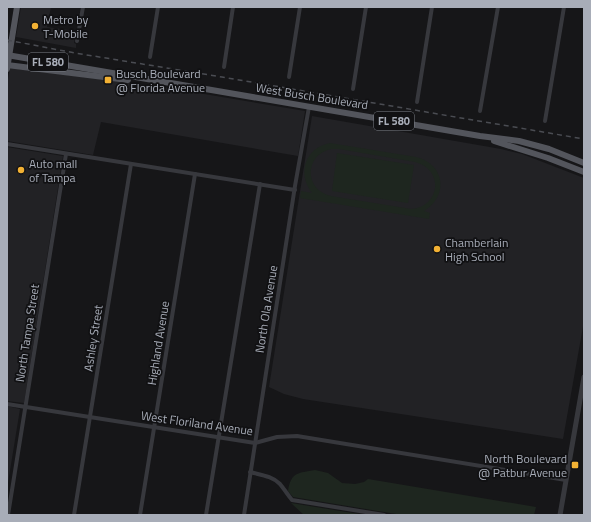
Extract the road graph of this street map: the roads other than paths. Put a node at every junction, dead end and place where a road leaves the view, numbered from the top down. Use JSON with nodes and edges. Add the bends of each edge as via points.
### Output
{"nodes":[{"id":1,"x":17,"y":7,"type":"edge"},
{"id":2,"x":83,"y":7,"type":"edge"},
{"id":3,"x":158,"y":7,"type":"edge"},
{"id":4,"x":233,"y":7,"type":"edge"},
{"id":5,"x":300,"y":7,"type":"edge"},
{"id":6,"x":366,"y":7,"type":"edge"},
{"id":7,"x":432,"y":7,"type":"edge"},
{"id":8,"x":498,"y":7,"type":"edge"},
{"id":9,"x":564,"y":7,"type":"edge"},
{"id":10,"x":77,"y":41,"type":"dead end"},
{"id":11,"x":8,"y":55,"type":"edge"},
{"id":12,"x":150,"y":57,"type":"dead end"},
{"id":13,"x":7,"y":66,"type":"edge"},
{"id":14,"x":224,"y":67,"type":"dead end"},
{"id":15,"x":289,"y":77,"type":"dead end"},
{"id":16,"x":165,"y":82,"type":"junction"},
{"id":17,"x":353,"y":89,"type":"dead end"},
{"id":18,"x":417,"y":102,"type":"dead end"},
{"id":19,"x":309,"y":107,"type":"junction"},
{"id":20,"x":480,"y":111,"type":"dead end"},
{"id":21,"x":545,"y":121,"type":"dead end"},
{"id":22,"x":480,"y":136,"type":"junction"},
{"id":23,"x":7,"y":144,"type":"edge"},
{"id":24,"x":66,"y":154,"type":"junction"},
{"id":25,"x":584,"y":163,"type":"edge"},
{"id":26,"x":131,"y":164,"type":"junction"},
{"id":27,"x":584,"y":172,"type":"edge"},
{"id":28,"x":195,"y":174,"type":"junction"},
{"id":29,"x":260,"y":184,"type":"junction"},
{"id":30,"x":295,"y":190,"type":"junction"},
{"id":31,"x":584,"y":376,"type":"edge"},
{"id":32,"x":7,"y":404,"type":"edge"},
{"id":33,"x":26,"y":407,"type":"junction"},
{"id":34,"x":90,"y":417,"type":"junction"},
{"id":35,"x":154,"y":427,"type":"junction"},
{"id":36,"x":219,"y":438,"type":"junction"},
{"id":37,"x":255,"y":443,"type":"junction"},
{"id":38,"x":250,"y":472,"type":"junction"},
{"id":39,"x":566,"y":480,"type":"junction"},
{"id":40,"x":8,"y":515,"type":"edge"},
{"id":41,"x":74,"y":515,"type":"edge"},
{"id":42,"x":140,"y":515,"type":"edge"},
{"id":43,"x":206,"y":515,"type":"edge"},
{"id":44,"x":244,"y":515,"type":"edge"},
{"id":45,"x":384,"y":515,"type":"edge"},
{"id":46,"x":560,"y":515,"type":"edge"}],
"edges":[{"from":1,"to":11,"type":"main road"},
{"from":2,"to":10,"type":"street"},
{"from":3,"to":12,"type":"street"},
{"from":4,"to":14,"type":"street"},
{"from":5,"to":15,"type":"street"},
{"from":6,"to":17,"type":"street"},
{"from":7,"to":18,"type":"street"},
{"from":8,"to":20,"type":"street"},
{"from":9,"to":21,"type":"street"},
{"from":11,"to":13,"type":"main road"},
{"from":11,"to":16,"type":"main road","name":"West Busch Boulevard","number":"FL 580"},
{"from":13,"to":16,"type":"main road","name":"West Busch Boulevard","number":"FL 580","via":[[125,80]]},
{"from":16,"to":19,"type":"main road","name":"West Busch Boulevard","number":"FL 580"},
{"from":19,"to":22,"type":"main road","name":"West Busch Boulevard","number":"FL 580"},
{"from":19,"to":30,"type":"street","name":"North Ola Avenue"},
{"from":22,"to":25,"type":"main road","name":"West Busch Boulevard","number":"FL 580","via":[[519,141],[550,149]]},
{"from":22,"to":27,"type":"main road","name":"West Busch Boulevard","number":"FL 580"},
{"from":23,"to":24,"type":"street"},
{"from":24,"to":26,"type":"street"},
{"from":24,"to":33,"type":"street","name":"North Tampa Street"},
{"from":26,"to":28,"type":"street"},
{"from":26,"to":34,"type":"street","name":"Ashley Street"},
{"from":28,"to":29,"type":"street"},
{"from":28,"to":35,"type":"street","name":"Highland Avenue"},
{"from":29,"to":30,"type":"street"},
{"from":29,"to":36,"type":"street"},
{"from":30,"to":37,"type":"street","name":"North Ola Avenue"},
{"from":31,"to":39,"type":"street"},
{"from":32,"to":33,"type":"street","name":"West Floriland Avenue"},
{"from":33,"to":34,"type":"street","name":"West Floriland Avenue"},
{"from":33,"to":40,"type":"street","name":"North Tampa Street"},
{"from":34,"to":35,"type":"street","name":"West Floriland Avenue"},
{"from":34,"to":41,"type":"street","name":"Ashley Street"},
{"from":35,"to":36,"type":"street","name":"West Floriland Avenue"},
{"from":35,"to":42,"type":"street","name":"Highland Avenue"},
{"from":36,"to":37,"type":"street","name":"West Floriland Avenue"},
{"from":36,"to":43,"type":"street"},
{"from":37,"to":38,"type":"street","name":"North Ola Avenue"},
{"from":37,"to":39,"type":"street","name":"West Floriland Avenue","via":[[277,437],[297,436]]},
{"from":38,"to":44,"type":"street","name":"North Ola Avenue"},
{"from":38,"to":45,"type":"street","via":[[274,479],[292,500]]},
{"from":39,"to":46,"type":"street"}]}
